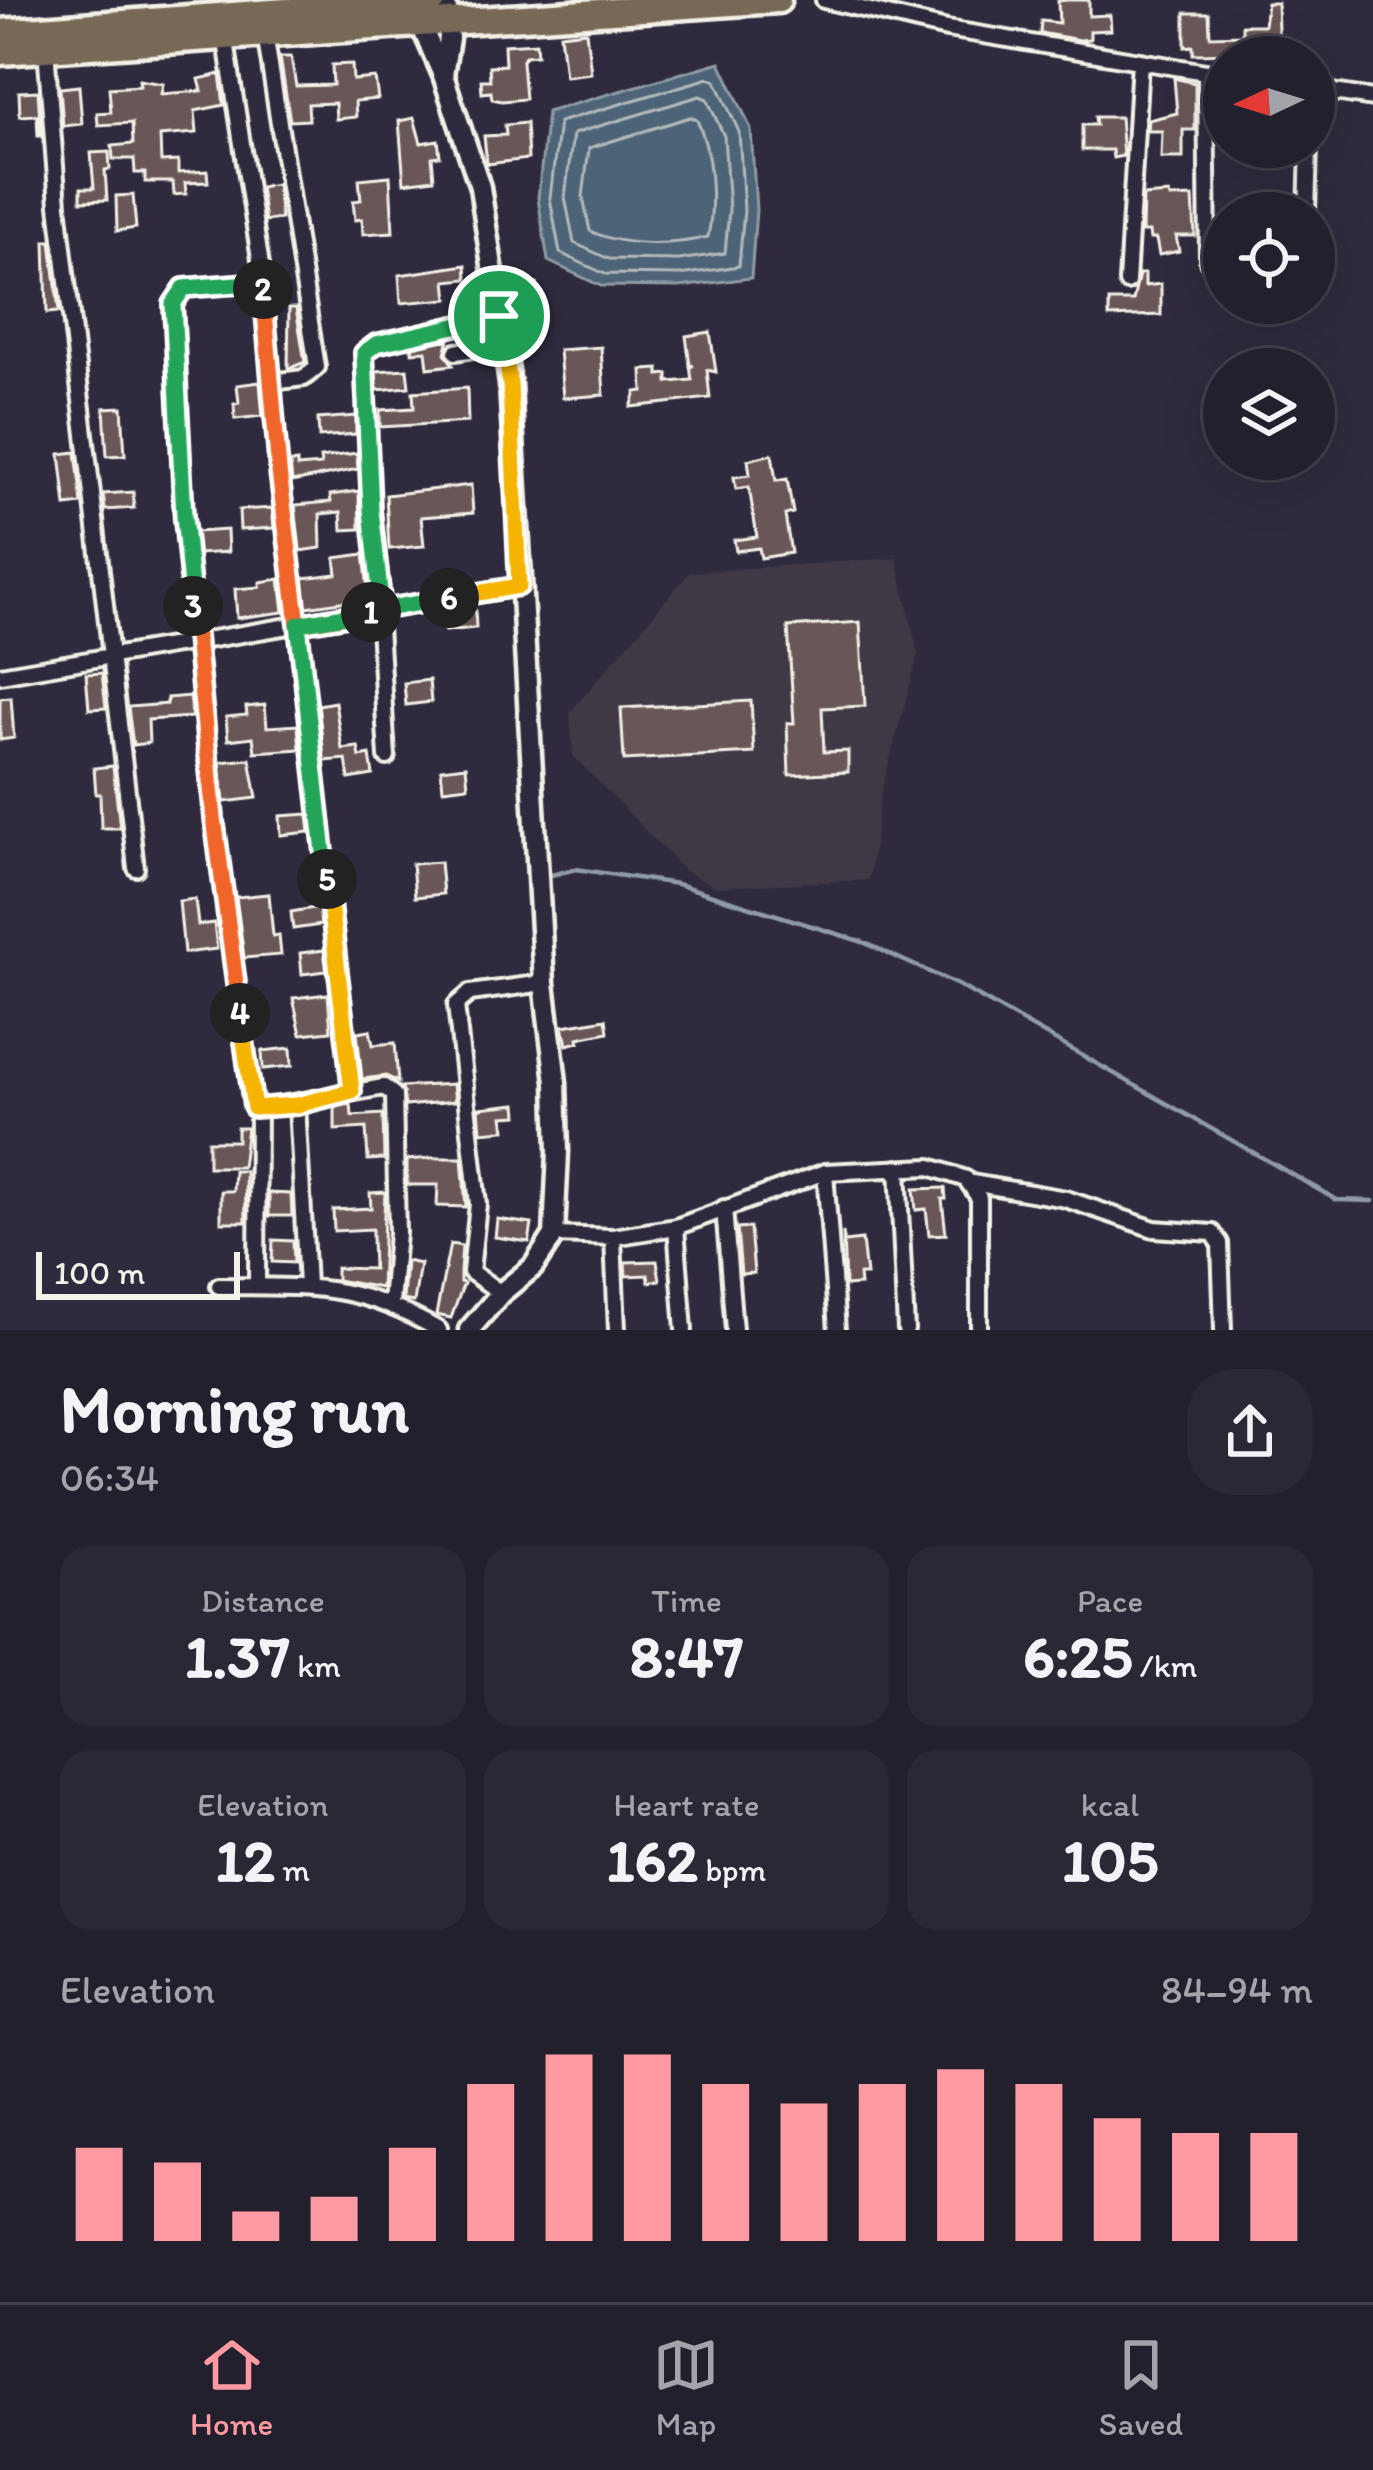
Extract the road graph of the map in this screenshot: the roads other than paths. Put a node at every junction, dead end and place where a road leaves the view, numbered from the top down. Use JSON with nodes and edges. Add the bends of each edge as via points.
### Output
{"nodes":[{"id":1,"x":434,"y":0,"type":"edge"},
{"id":2,"x":778,"y":0,"type":"edge"},
{"id":3,"x":824,"y":0,"type":"edge"},
{"id":4,"x":448,"y":11,"type":"edge"},
{"id":5,"x":417,"y":13,"type":"edge"},
{"id":6,"x":0,"y":32,"type":"edge"},
{"id":7,"x":265,"y":33,"type":"junction"},
{"id":8,"x":225,"y":35,"type":"junction"},
{"id":9,"x":46,"y":48,"type":"junction"},
{"id":10,"x":0,"y":52,"type":"edge"},
{"id":11,"x":1139,"y":61,"type":"junction"},
{"id":12,"x":1203,"y":72,"type":"edge"},
{"id":13,"x":442,"y":74,"type":"junction"},
{"id":14,"x":1335,"y":92,"type":"edge"},
{"id":15,"x":1373,"y":98,"type":"edge"},
{"id":16,"x":263,"y":282,"type":"junction"},
{"id":17,"x":1127,"y":282,"type":"dead end"},
{"id":18,"x":499,"y":316,"type":"junction"},
{"id":19,"x":504,"y":344,"type":"junction"},
{"id":20,"x":456,"y":352,"type":"dead end"},
{"id":21,"x":272,"y":382,"type":"junction"},
{"id":22,"x":519,"y":586,"type":"junction"},
{"id":23,"x":380,"y":610,"type":"junction"},
{"id":24,"x":298,"y":624,"type":"junction"},
{"id":25,"x":197,"y":642,"type":"junction"},
{"id":26,"x":109,"y":657,"type":"junction"},
{"id":27,"x":0,"y":674,"type":"edge"},
{"id":28,"x":387,"y":757,"type":"dead end"},
{"id":29,"x":136,"y":868,"type":"dead end"},
{"id":30,"x":544,"y":983,"type":"junction"},
{"id":31,"x":352,"y":1091,"type":"junction"},
{"id":32,"x":297,"y":1105,"type":"junction"},
{"id":33,"x":258,"y":1109,"type":"junction"},
{"id":34,"x":898,"y":1168,"type":"junction"},
{"id":35,"x":825,"y":1172,"type":"junction"},
{"id":36,"x":971,"y":1183,"type":"junction"},
{"id":37,"x":724,"y":1208,"type":"junction"},
{"id":38,"x":676,"y":1227,"type":"junction"},
{"id":39,"x":554,"y":1235,"type":"junction"},
{"id":40,"x":614,"y":1237,"type":"junction"},
{"id":41,"x":307,"y":1285,"type":"junction"},
{"id":42,"x":219,"y":1286,"type":"dead end"},
{"id":43,"x":257,"y":1286,"type":"junction"},
{"id":44,"x":501,"y":1293,"type":"junction"},
{"id":45,"x":392,"y":1304,"type":"junction"},
{"id":46,"x":440,"y":1330,"type":"edge"},
{"id":47,"x":469,"y":1330,"type":"edge"},
{"id":48,"x":617,"y":1330,"type":"edge"},
{"id":49,"x":684,"y":1330,"type":"edge"},
{"id":50,"x":734,"y":1330,"type":"edge"},
{"id":51,"x":837,"y":1330,"type":"edge"},
{"id":52,"x":906,"y":1330,"type":"edge"},
{"id":53,"x":979,"y":1330,"type":"edge"},
{"id":54,"x":1223,"y":1330,"type":"edge"}],
"edges":[{"from":1,"to":5,"type":"highway"},
{"from":2,"to":4,"type":"highway"},
{"from":3,"to":11,"type":"street"},
{"from":4,"to":5,"type":"highway"},
{"from":4,"to":13,"type":"main road"},
{"from":5,"to":6,"type":"highway"},
{"from":5,"to":7,"type":"highway"},
{"from":5,"to":13,"type":"main road"},
{"from":7,"to":8,"type":"highway"},
{"from":7,"to":21,"type":"street","via":[[316,367],[304,378]]},
{"from":8,"to":9,"type":"highway"},
{"from":8,"to":16,"type":"street"},
{"from":9,"to":10,"type":"highway"},
{"from":9,"to":26,"type":"street"},
{"from":11,"to":12,"type":"street"},
{"from":11,"to":17,"type":"street"},
{"from":13,"to":18,"type":"main road","via":[[479,187]]},
{"from":14,"to":15,"type":"street"},
{"from":16,"to":21,"type":"street"},
{"from":16,"to":25,"type":"street","via":[[184,288],[173,304]]},
{"from":18,"to":19,"type":"main road"},
{"from":18,"to":23,"type":"street","via":[[364,353]]},
{"from":19,"to":20,"type":"street"},
{"from":19,"to":22,"type":"main road"},
{"from":21,"to":24,"type":"street"},
{"from":22,"to":23,"type":"street"},
{"from":22,"to":30,"type":"main road"},
{"from":23,"to":24,"type":"street"},
{"from":23,"to":28,"type":"street"},
{"from":24,"to":25,"type":"street"},
{"from":24,"to":31,"type":"street"},
{"from":25,"to":26,"type":"street"},
{"from":25,"to":33,"type":"street","via":[[251,1103]]},
{"from":26,"to":27,"type":"street"},
{"from":26,"to":29,"type":"street"},
{"from":30,"to":39,"type":"main road","via":[[556,1082]]},
{"from":30,"to":44,"type":"street","via":[[470,993],[456,1005],[478,1204],[471,1272]]},
{"from":31,"to":32,"type":"street"},
{"from":31,"to":45,"type":"street","via":[[384,1087],[394,1095]]},
{"from":32,"to":33,"type":"street"},
{"from":32,"to":41,"type":"street"},
{"from":33,"to":43,"type":"street"},
{"from":34,"to":35,"type":"street"},
{"from":34,"to":36,"type":"street","via":[[930,1167]]},
{"from":34,"to":52,"type":"street"},
{"from":35,"to":37,"type":"street"},
{"from":35,"to":51,"type":"street"},
{"from":36,"to":53,"type":"street","via":[[980,1198]]},
{"from":36,"to":54,"type":"street","via":[[1066,1199],[1154,1228],[1213,1233]]},
{"from":37,"to":38,"type":"street"},
{"from":37,"to":50,"type":"street"},
{"from":38,"to":40,"type":"street"},
{"from":38,"to":49,"type":"street"},
{"from":39,"to":40,"type":"street"},
{"from":39,"to":44,"type":"main road","via":[[533,1267]]},
{"from":40,"to":48,"type":"street"},
{"from":41,"to":43,"type":"street"},
{"from":41,"to":45,"type":"street"},
{"from":42,"to":43,"type":"street"},
{"from":44,"to":47,"type":"main road"},
{"from":45,"to":46,"type":"street"}]}
